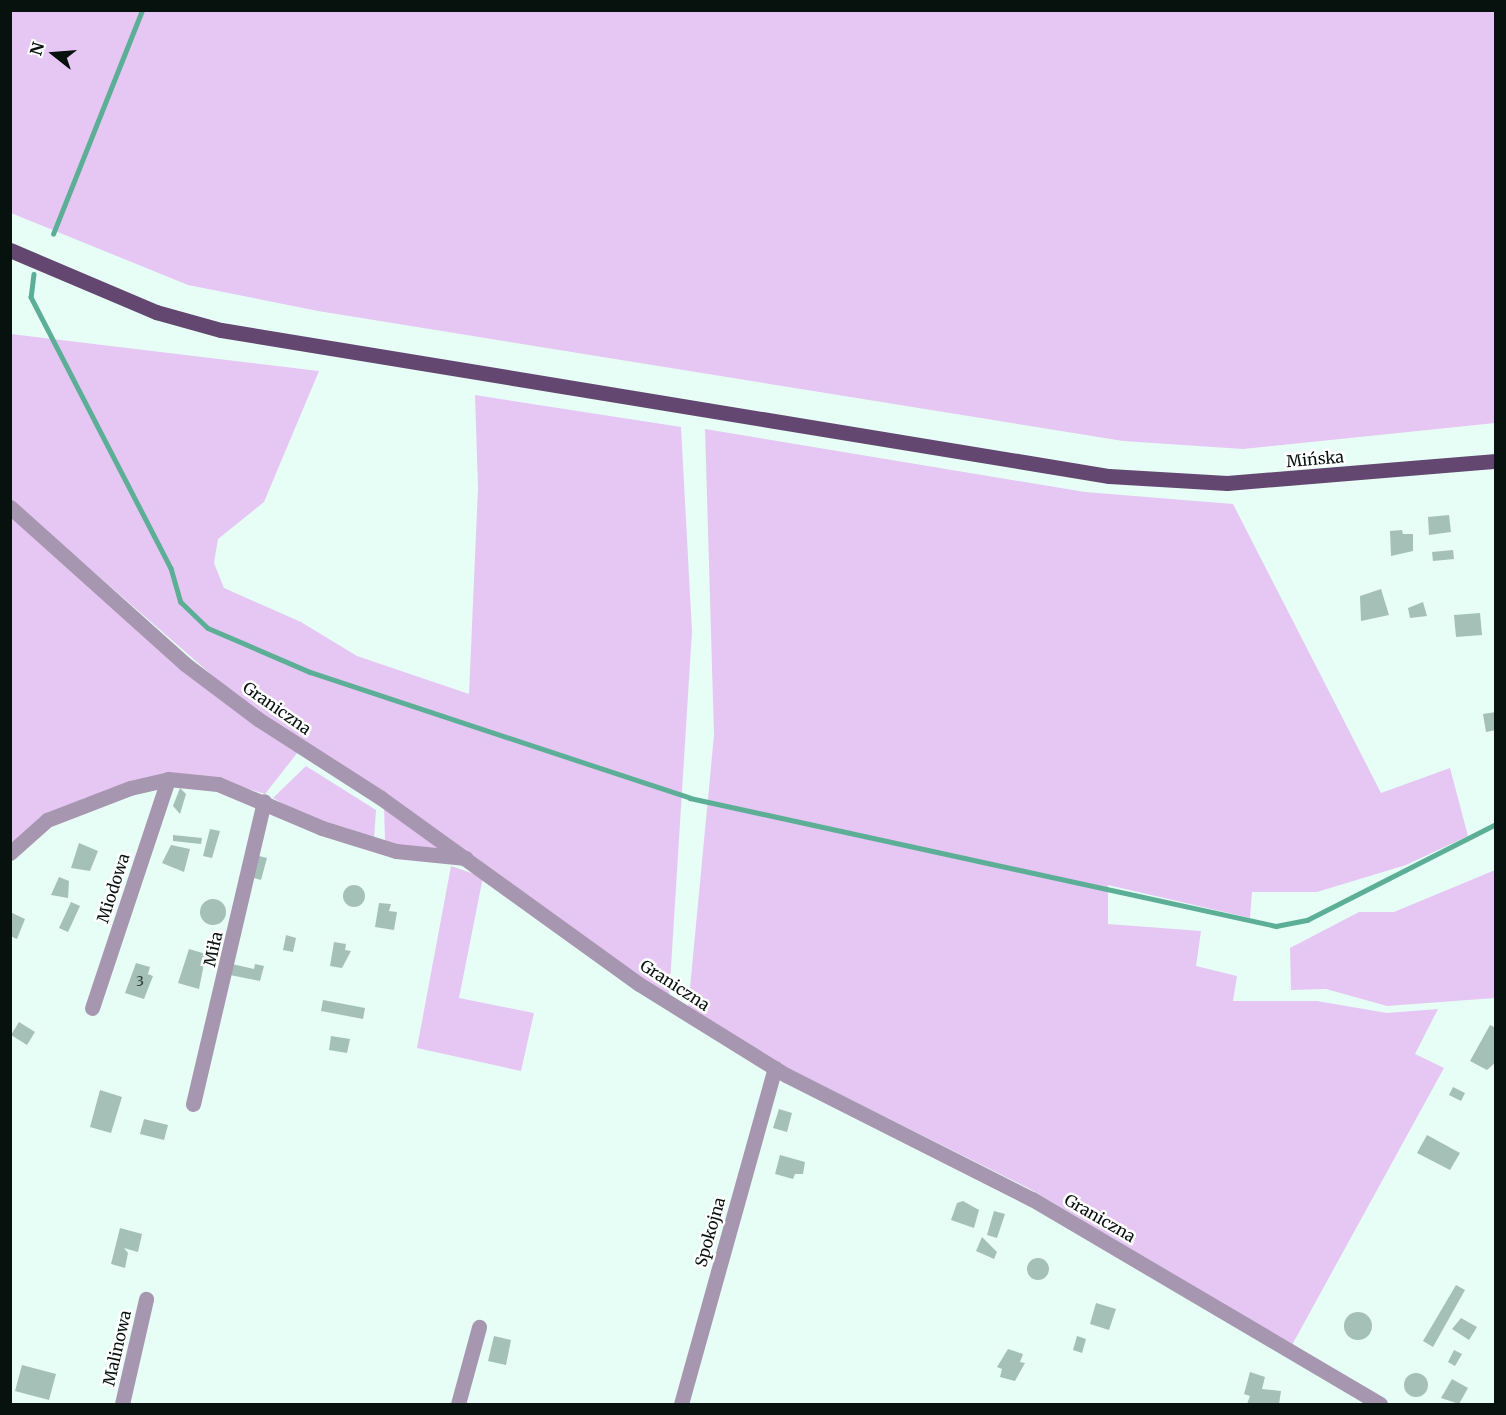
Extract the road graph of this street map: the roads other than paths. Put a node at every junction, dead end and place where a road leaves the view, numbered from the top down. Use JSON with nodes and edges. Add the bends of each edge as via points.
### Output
{"nodes":[{"id":1,"x":10,"y":249,"type":"edge"},
{"id":2,"x":1496,"y":461,"type":"edge"},
{"id":3,"x":10,"y":507,"type":"edge"},
{"id":4,"x":168,"y":779,"type":"junction"},
{"id":5,"x":264,"y":801,"type":"junction"},
{"id":6,"x":10,"y":853,"type":"edge"},
{"id":7,"x":466,"y":858,"type":"junction"},
{"id":8,"x":92,"y":1008,"type":"dead end"},
{"id":9,"x":775,"y":1068,"type":"junction"},
{"id":10,"x":193,"y":1104,"type":"dead end"},
{"id":11,"x":146,"y":1299,"type":"dead end"},
{"id":12,"x":479,"y":1327,"type":"dead end"},
{"id":13,"x":122,"y":1404,"type":"edge"},
{"id":14,"x":458,"y":1404,"type":"edge"},
{"id":15,"x":681,"y":1404,"type":"edge"},
{"id":16,"x":1380,"y":1404,"type":"edge"}],
"edges":[{"from":1,"to":2,"type":"main road","name":"Mińska","via":[[156,312],[221,330],[1138,479],[1249,483]]},
{"from":3,"to":7,"type":"street","name":"Graniczna","via":[[194,670],[258,719]]},
{"from":4,"to":5,"type":"street","via":[[218,784]]},
{"from":4,"to":6,"type":"street","via":[[130,788],[47,820]]},
{"from":4,"to":8,"type":"street","name":"Miodowa"},
{"from":5,"to":7,"type":"street","via":[[355,840],[418,856]]},
{"from":5,"to":10,"type":"street","name":"Miła"},
{"from":7,"to":9,"type":"street","name":"Graniczna","via":[[614,967]]},
{"from":9,"to":15,"type":"street","name":"Spokojna"},
{"from":9,"to":16,"type":"street","name":"Graniczna","via":[[1032,1199]]},
{"from":11,"to":13,"type":"street","name":"Malinowa"},
{"from":12,"to":14,"type":"street"}]}
